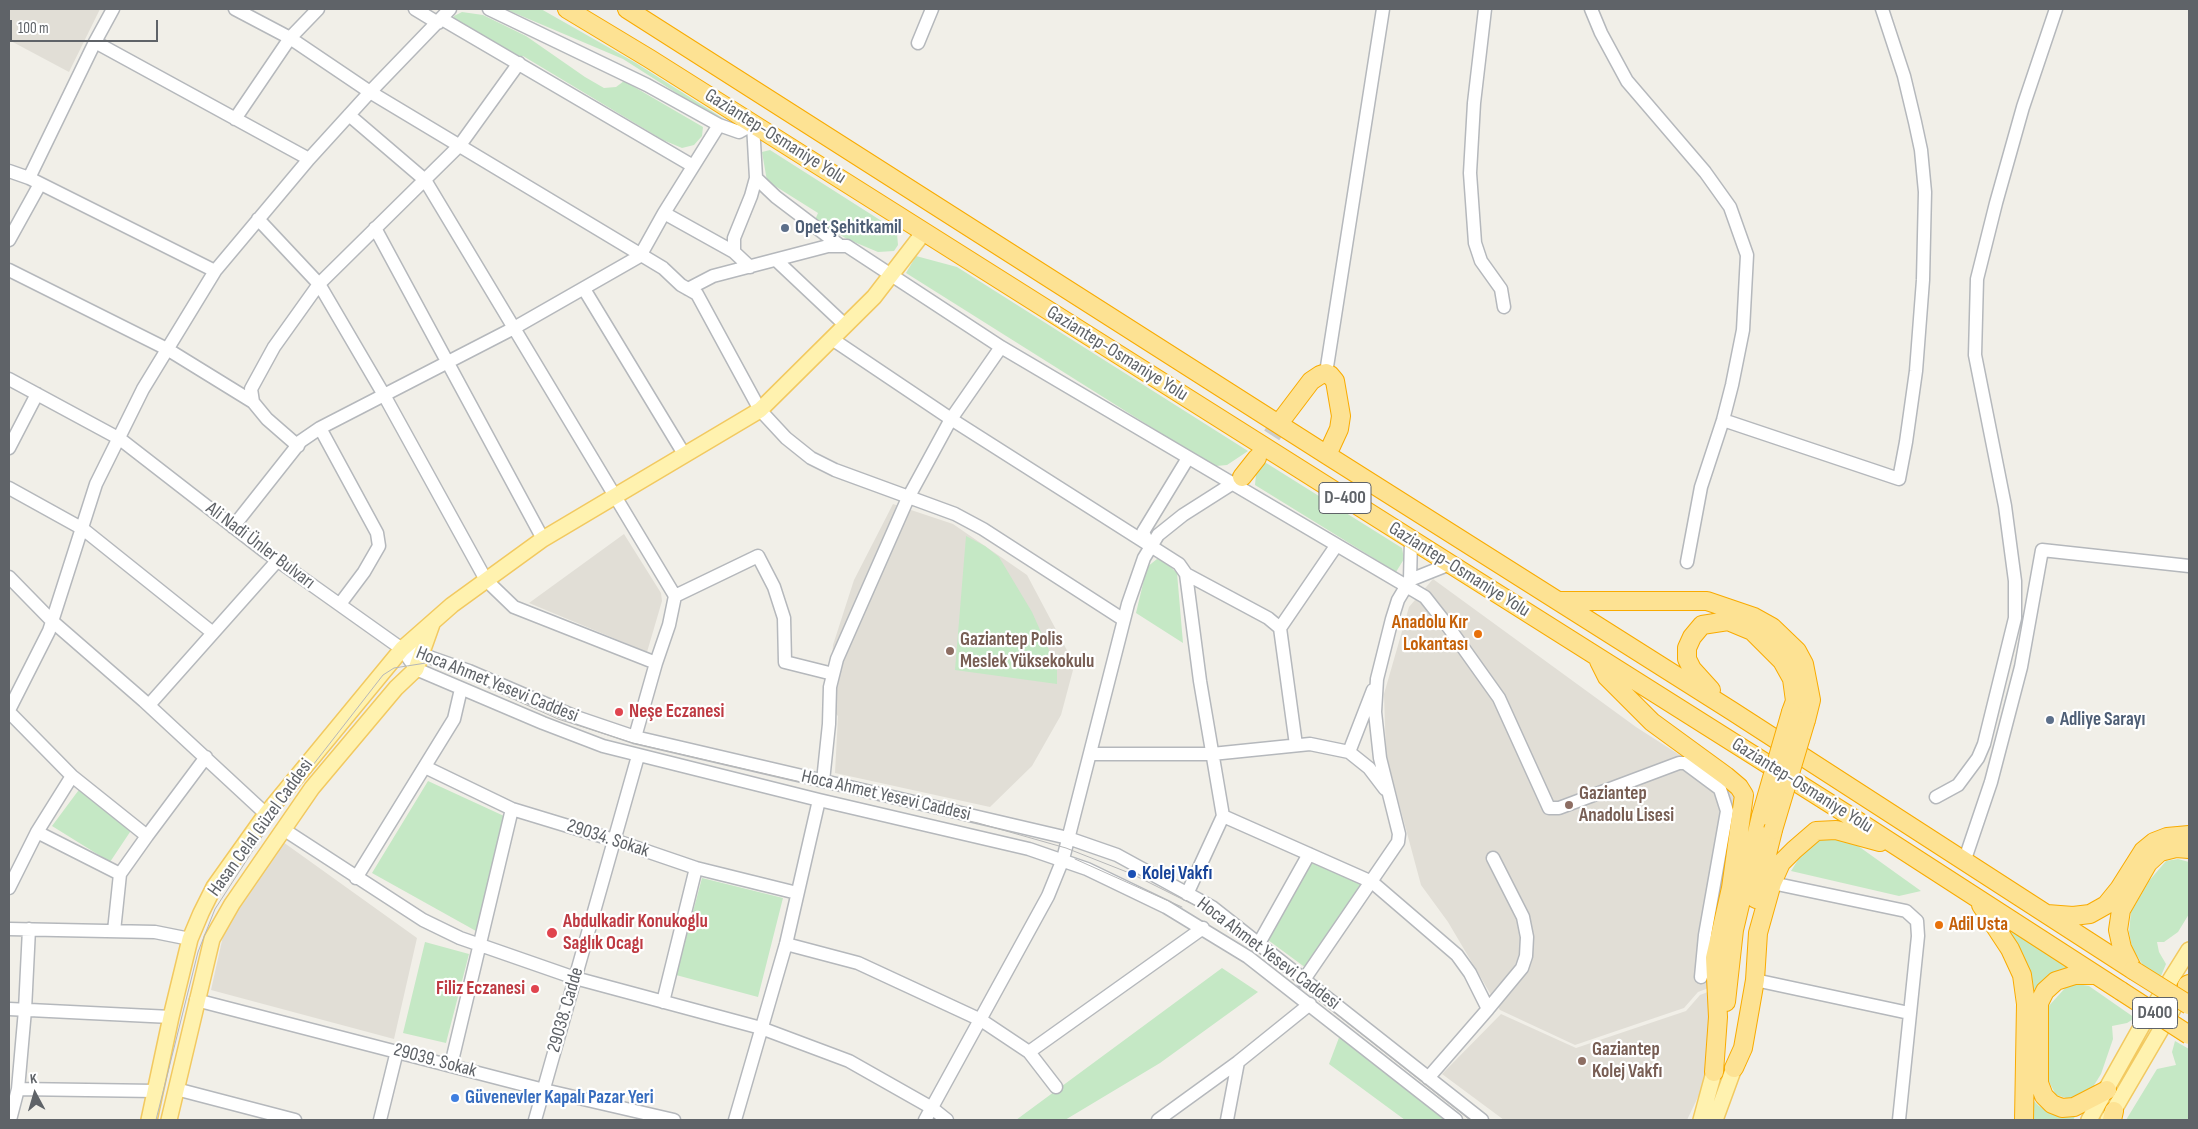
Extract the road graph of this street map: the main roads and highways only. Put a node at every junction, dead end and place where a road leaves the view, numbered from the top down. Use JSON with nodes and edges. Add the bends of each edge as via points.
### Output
{"nodes":[{"id":1,"x":567,"y":9,"type":"edge"},
{"id":2,"x":627,"y":9,"type":"edge"},
{"id":3,"x":924,"y":232,"type":"junction"},
{"id":4,"x":1283,"y":418,"type":"tunnel mouth"},
{"id":5,"x":1327,"y":456,"type":"junction"},
{"id":6,"x":1257,"y":458,"type":"tunnel mouth"},
{"id":7,"x":1237,"y":480,"type":"road end"},
{"id":8,"x":1559,"y":601,"type":"junction"},
{"id":9,"x":433,"y":620,"type":"junction"},
{"id":10,"x":1597,"y":658,"type":"junction"},
{"id":11,"x":1732,"y":711,"type":"junction"},
{"id":12,"x":1798,"y":716,"type":"junction"},
{"id":13,"x":2189,"y":835,"type":"edge"},
{"id":14,"x":1896,"y":846,"type":"junction"},
{"id":15,"x":2189,"y":849,"type":"edge"},
{"id":16,"x":1975,"y":897,"type":"junction"},
{"id":17,"x":2045,"y":914,"type":"junction"},
{"id":18,"x":2189,"y":950,"type":"edge"},
{"id":19,"x":2133,"y":970,"type":"junction"},
{"id":20,"x":2095,"y":975,"type":"junction"},
{"id":21,"x":2189,"y":983,"type":"edge"},
{"id":22,"x":2121,"y":991,"type":"joint"},
{"id":23,"x":2189,"y":1005,"type":"edge"},
{"id":24,"x":2189,"y":1035,"type":"edge"},
{"id":25,"x":1734,"y":1068,"type":"junction"},
{"id":26,"x":1714,"y":1072,"type":"junction"},
{"id":27,"x":2107,"y":1090,"type":"junction"},
{"id":28,"x":2111,"y":1117,"type":"edge"},
{"id":29,"x":149,"y":1120,"type":"edge"},
{"id":30,"x":169,"y":1120,"type":"edge"},
{"id":31,"x":1701,"y":1120,"type":"edge"},
{"id":32,"x":1715,"y":1120,"type":"edge"},
{"id":33,"x":2024,"y":1120,"type":"edge"},
{"id":34,"x":2089,"y":1120,"type":"edge"}],
"edges":[{"from":1,"to":3,"type":"highway","name":"Gaziantep-Osmaniye Yolu","number":"D-400"},
{"from":2,"to":5,"type":"highway","name":"Gaziantep-Osmaniye Yolu","number":"D-400"},
{"from":3,"to":9,"type":"main road","name":"Hasan Celal Güzel Caddesi","via":[[874,297],[760,410],[543,540]]},
{"from":3,"to":10,"type":"highway","name":"Gaziantep-Osmaniye Yolu","number":"D-400"},
{"from":4,"to":5,"type":"highway","via":[[1311,381],[1326,373],[1330,375],[1335,381],[1341,416]]},
{"from":5,"to":8,"type":"highway","name":"Gaziantep-Osmaniye Yolu","number":"D-400"},
{"from":6,"to":7,"type":"highway"},
{"from":8,"to":11,"type":"highway","name":"Gaziantep-Osmaniye Yolu","number":"D-400"},
{"from":8,"to":12,"type":"highway","via":[[1707,602],[1754,617],[1772,627],[1797,651],[1804,664],[1811,700]]},
{"from":9,"to":29,"type":"main road","name":"Hasan Celal Güzel Caddesi","via":[[402,649],[266,814],[214,888],[190,939]]},
{"from":9,"to":30,"type":"main road","name":"Hasan Celal Güzel Caddesi","via":[[416,669],[396,688],[318,781],[232,904],[212,939]]},
{"from":10,"to":14,"type":"highway","name":"Gaziantep-Osmaniye Yolu","number":"D-400"},
{"from":10,"to":26,"type":"highway","via":[[1606,677],[1652,722],[1726,776],[1744,795],[1731,888],[1715,958],[1718,1016]]},
{"from":11,"to":12,"type":"highway","via":[[1698,677],[1687,659],[1689,642],[1702,625],[1728,621],[1752,631],[1782,661],[1792,679]]},
{"from":11,"to":17,"type":"highway","name":"Gaziantep-Osmaniye Yolu","number":"D-400"},
{"from":12,"to":25,"type":"highway","bridge":true,"via":[[1746,947]]},
{"from":12,"to":26,"type":"highway","bridge":true,"via":[[1761,816],[1734,930]]},
{"from":13,"to":17,"type":"highway","via":[[2154,842],[2143,851],[2106,905],[2090,914]]},
{"from":14,"to":16,"type":"highway","name":"Gaziantep-Osmaniye Yolu","number":"D-400"},
{"from":14,"to":25,"type":"highway","via":[[1836,830],[1816,831],[1782,863],[1772,883],[1758,934],[1755,980],[1743,1048]]},
{"from":15,"to":19,"type":"highway","via":[[2160,852],[2148,863],[2120,910],[2118,930],[2122,948]]},
{"from":16,"to":20,"type":"highway","name":"Gaziantep-Osmaniye Yolu","number":"D-400"},
{"from":16,"to":33,"type":"highway","via":[[2010,948],[2022,975],[2026,1004]]},
{"from":17,"to":19,"type":"highway","name":"Gaziantep-Osmaniye Yolu","number":"D-400"},
{"from":18,"to":27,"type":"main road"},
{"from":19,"to":23,"type":"highway","number":"D400","bridge":true},
{"from":20,"to":22,"type":"highway","name":"Gaziantep-Osmaniye Yolu","number":"D-400"},
{"from":20,"to":27,"type":"highway","via":[[2074,975],[2056,981],[2045,991],[2039,1004],[2039,1083],[2044,1096],[2062,1108],[2074,1107]]},
{"from":21,"to":28,"type":"main road"},
{"from":22,"to":24,"type":"highway","number":"D400","bridge":true},
{"from":25,"to":32,"type":"main road"},
{"from":26,"to":31,"type":"main road"},
{"from":27,"to":34,"type":"main road"}]}
